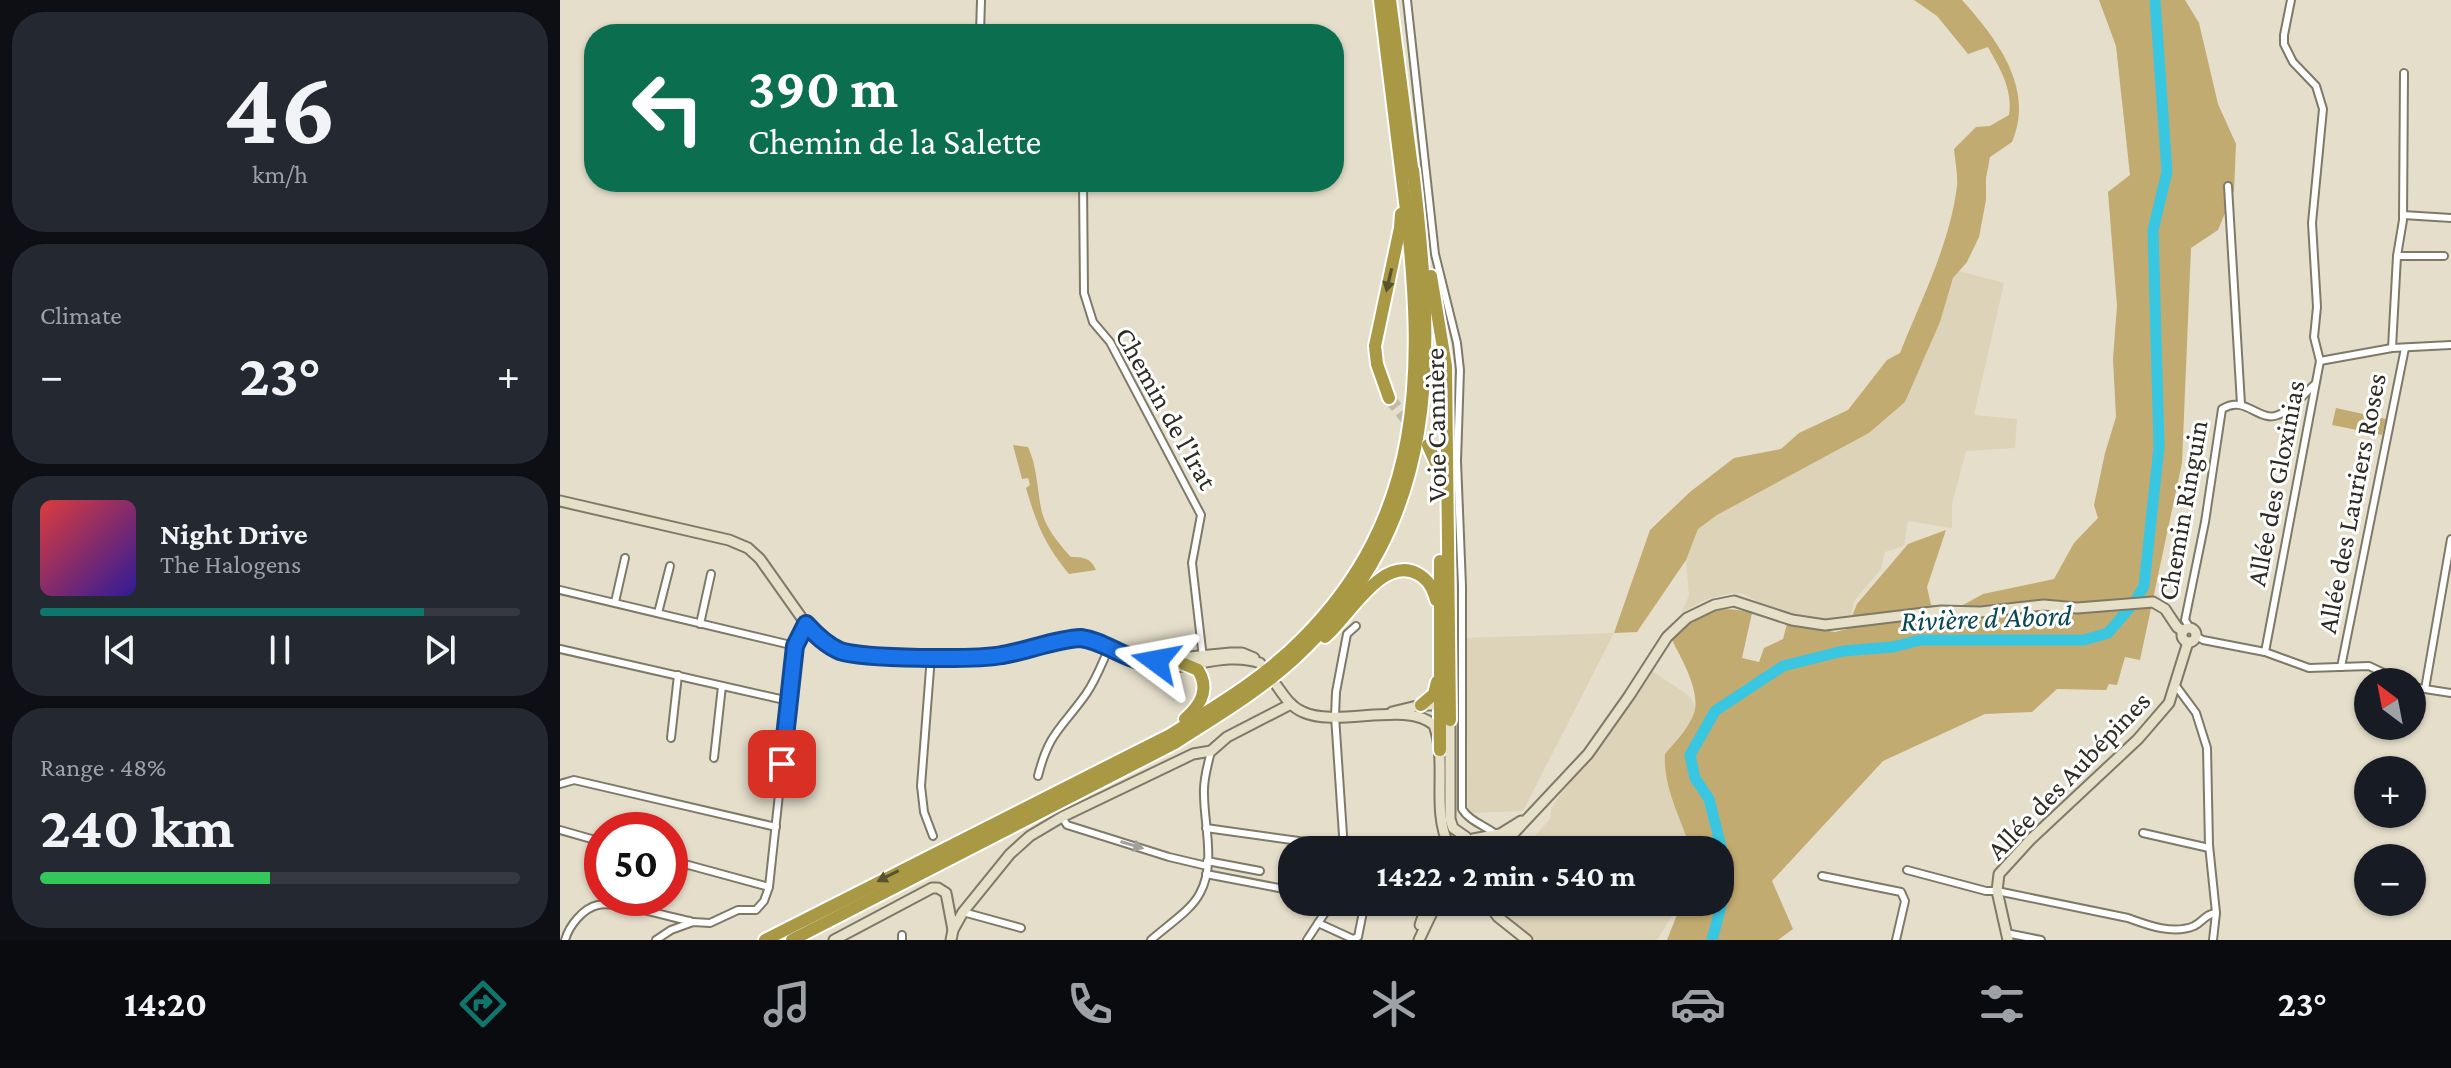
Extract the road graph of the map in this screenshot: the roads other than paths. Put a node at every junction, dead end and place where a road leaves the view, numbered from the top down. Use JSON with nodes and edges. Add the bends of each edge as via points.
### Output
{"nodes":[{"id":1,"x":981,"y":0,"type":"edge"},
{"id":2,"x":1380,"y":0,"type":"edge"},
{"id":3,"x":1390,"y":0,"type":"edge"},
{"id":4,"x":1407,"y":0,"type":"edge"},
{"id":5,"x":2291,"y":0,"type":"edge"},
{"id":6,"x":980,"y":24,"type":"edge"},
{"id":7,"x":2404,"y":73,"type":"dead end"},
{"id":8,"x":1407,"y":173,"type":"junction"},
{"id":9,"x":2228,"y":186,"type":"dead end"},
{"id":10,"x":1083,"y":192,"type":"edge"},
{"id":11,"x":2403,"y":215,"type":"junction"},
{"id":12,"x":2451,"y":218,"type":"edge"},
{"id":13,"x":2397,"y":256,"type":"junction"},
{"id":14,"x":2444,"y":256,"type":"dead end"},
{"id":15,"x":2451,"y":345,"type":"edge"},
{"id":16,"x":2392,"y":348,"type":"junction"},
{"id":17,"x":2405,"y":348,"type":"junction"},
{"id":18,"x":2320,"y":361,"type":"junction"},
{"id":19,"x":2314,"y":385,"type":"junction"},
{"id":20,"x":1389,"y":398,"type":"tunnel mouth"},
{"id":21,"x":2241,"y":404,"type":"junction"},
{"id":22,"x":1428,"y":445,"type":"dead end"},
{"id":23,"x":560,"y":501,"type":"edge"},
{"id":24,"x":2451,"y":539,"type":"edge"},
{"id":25,"x":625,"y":558,"type":"dead end"},
{"id":26,"x":670,"y":566,"type":"dead end"},
{"id":27,"x":711,"y":574,"type":"dead end"},
{"id":28,"x":560,"y":590,"type":"edge"},
{"id":29,"x":615,"y":602,"type":"junction"},
{"id":30,"x":658,"y":613,"type":"junction"},
{"id":31,"x":1441,"y":622,"type":"junction"},
{"id":32,"x":700,"y":624,"type":"junction"},
{"id":33,"x":806,"y":624,"type":"junction"},
{"id":34,"x":1356,"y":626,"type":"dead end"},
{"id":35,"x":2189,"y":634,"type":"junction"},
{"id":36,"x":795,"y":646,"type":"junction"},
{"id":37,"x":1109,"y":648,"type":"junction"},
{"id":38,"x":560,"y":649,"type":"edge"},
{"id":39,"x":2265,"y":652,"type":"junction"},
{"id":40,"x":931,"y":656,"type":"junction"},
{"id":41,"x":1130,"y":659,"type":"junction"},
{"id":42,"x":1203,"y":659,"type":"junction"},
{"id":43,"x":1440,"y":659,"type":"junction"},
{"id":44,"x":1184,"y":664,"type":"junction"},
{"id":45,"x":1158,"y":667,"type":"junction"},
{"id":46,"x":2341,"y":667,"type":"junction"},
{"id":47,"x":2373,"y":668,"type":"edge"},
{"id":48,"x":678,"y":675,"type":"junction"},
{"id":49,"x":2426,"y":683,"type":"edge"},
{"id":50,"x":722,"y":686,"type":"junction"},
{"id":51,"x":1204,"y":686,"type":"junction"},
{"id":52,"x":1277,"y":686,"type":"dead end"},
{"id":53,"x":2176,"y":686,"type":"junction"},
{"id":54,"x":2426,"y":689,"type":"edge"},
{"id":55,"x":1256,"y":690,"type":"junction"},
{"id":56,"x":2451,"y":693,"type":"edge"},
{"id":57,"x":789,"y":701,"type":"junction"},
{"id":58,"x":1291,"y":704,"type":"junction"},
{"id":59,"x":1440,"y":708,"type":"junction"},
{"id":60,"x":1420,"y":710,"type":"junction"},
{"id":61,"x":1335,"y":716,"type":"junction"},
{"id":62,"x":1450,"y":720,"type":"junction"},
{"id":63,"x":671,"y":738,"type":"dead end"},
{"id":64,"x":1440,"y":750,"type":"junction"},
{"id":65,"x":1211,"y":751,"type":"junction"},
{"id":66,"x":714,"y":758,"type":"dead end"},
{"id":67,"x":1038,"y":776,"type":"dead end"},
{"id":68,"x":560,"y":784,"type":"edge"},
{"id":69,"x":1052,"y":795,"type":"junction"},
{"id":70,"x":1537,"y":811,"type":"junction"},
{"id":71,"x":1062,"y":817,"type":"junction"},
{"id":72,"x":776,"y":827,"type":"junction"},
{"id":73,"x":1206,"y":828,"type":"junction"},
{"id":74,"x":560,"y":830,"type":"edge"},
{"id":75,"x":2143,"y":833,"type":"dead end"},
{"id":76,"x":1497,"y":835,"type":"junction"},
{"id":77,"x":933,"y":836,"type":"dead end"},
{"id":78,"x":1343,"y":836,"type":"edge"},
{"id":79,"x":1444,"y":836,"type":"edge"},
{"id":80,"x":1466,"y":836,"type":"edge"},
{"id":81,"x":1488,"y":836,"type":"edge"},
{"id":82,"x":1512,"y":836,"type":"edge"},
{"id":83,"x":584,"y":837,"type":"edge"},
{"id":84,"x":1278,"y":838,"type":"edge"},
{"id":85,"x":2209,"y":848,"type":"junction"},
{"id":86,"x":688,"y":865,"type":"edge"},
{"id":87,"x":1207,"y":867,"type":"junction"},
{"id":88,"x":1907,"y":870,"type":"dead end"},
{"id":89,"x":1260,"y":871,"type":"dead end"},
{"id":90,"x":1822,"y":876,"type":"dead end"},
{"id":91,"x":769,"y":887,"type":"junction"},
{"id":92,"x":1278,"y":887,"type":"edge"},
{"id":93,"x":1997,"y":891,"type":"junction"},
{"id":94,"x":963,"y":912,"type":"junction"},
{"id":95,"x":2216,"y":913,"type":"junction"},
{"id":96,"x":1323,"y":916,"type":"edge"},
{"id":97,"x":1362,"y":916,"type":"edge"},
{"id":98,"x":1424,"y":916,"type":"edge"},
{"id":99,"x":1429,"y":916,"type":"edge"},
{"id":100,"x":1497,"y":916,"type":"edge"},
{"id":101,"x":693,"y":922,"type":"junction"},
{"id":102,"x":1318,"y":923,"type":"junction"},
{"id":103,"x":1021,"y":928,"type":"dead end"},
{"id":104,"x":952,"y":935,"type":"edge"},
{"id":105,"x":2007,"y":936,"type":"edge"},
{"id":106,"x":1152,"y":939,"type":"edge"},
{"id":107,"x":565,"y":940,"type":"edge"},
{"id":108,"x":656,"y":940,"type":"edge"},
{"id":109,"x":765,"y":940,"type":"edge"},
{"id":110,"x":792,"y":940,"type":"edge"},
{"id":111,"x":834,"y":940,"type":"edge"},
{"id":112,"x":1165,"y":940,"type":"edge"},
{"id":113,"x":1307,"y":940,"type":"edge"},
{"id":114,"x":1416,"y":940,"type":"edge"},
{"id":115,"x":1527,"y":940,"type":"edge"},
{"id":116,"x":1896,"y":940,"type":"edge"},
{"id":117,"x":2041,"y":940,"type":"edge"},
{"id":118,"x":2213,"y":940,"type":"edge"}],
"edges":[{"from":1,"to":6,"type":"street"},
{"from":2,"to":8,"type":"highway"},
{"from":3,"to":8,"type":"highway"},
{"from":4,"to":76,"type":"street","name":"Voie Cannière","via":[[1435,254],[1460,370],[1462,809]]},
{"from":5,"to":18,"type":"street","name":"Allée des Gloxinias","via":[[2284,44],[2316,86],[2323,109],[2312,223],[2314,337]]},
{"from":7,"to":11,"type":"street"},
{"from":8,"to":20,"type":"highway","one_way":true,"via":[[1375,346]]},
{"from":8,"to":55,"type":"highway","via":[[1425,270],[1426,368],[1415,456],[1373,562],[1343,606],[1293,661]]},
{"from":8,"to":62,"type":"highway","via":[[1446,366]]},
{"from":8,"to":69,"type":"highway","via":[[1416,321],[1414,404],[1394,491],[1363,560],[1302,639],[1250,682],[1170,735]]},
{"from":9,"to":21,"type":"street"},
{"from":10,"to":42,"type":"street","name":"Chemin de l'Irat","via":[[1086,301],[1093,322],[1110,342],[1201,515],[1192,563]]},
{"from":11,"to":12,"type":"street"},
{"from":11,"to":13,"type":"street"},
{"from":13,"to":14,"type":"street"},
{"from":13,"to":16,"type":"street"},
{"from":15,"to":17,"type":"street"},
{"from":16,"to":17,"type":"street"},
{"from":16,"to":18,"type":"street"},
{"from":17,"to":46,"type":"street","name":"Allée des Lauriers Roses"},
{"from":18,"to":19,"type":"street","name":"Allée des Gloxinias"},
{"from":19,"to":21,"type":"street","name":"Chemin Ringuin","via":[[2276,416]]},
{"from":19,"to":39,"type":"street","name":"Allée des Gloxinias"},
{"from":21,"to":35,"type":"street","name":"Chemin Ringuin","via":[[2226,406],[2218,419],[2185,620]]},
{"from":22,"to":31,"type":"highway","via":[[1441,488]]},
{"from":23,"to":33,"type":"street","via":[[748,548]]},
{"from":24,"to":49,"type":"street"},
{"from":25,"to":29,"type":"street"},
{"from":26,"to":30,"type":"street"},
{"from":27,"to":32,"type":"street"},
{"from":28,"to":29,"type":"street"},
{"from":29,"to":30,"type":"street"},
{"from":30,"to":32,"type":"street"},
{"from":31,"to":43,"type":"highway"},
{"from":31,"to":55,"type":"highway","via":[[1426,579],[1394,571],[1374,584],[1334,630]]},
{"from":32,"to":36,"type":"street"},
{"from":33,"to":36,"type":"street"},
{"from":33,"to":40,"type":"street","via":[[841,651]]},
{"from":34,"to":61,"type":"street","via":[[1343,648]]},
{"from":35,"to":39,"type":"street"},
{"from":35,"to":53,"type":"street","name":"Allée des Aubépines"},
{"from":35,"to":70,"type":"street","via":[[2153,602],[1941,611],[1825,625],[1725,602],[1687,618],[1667,637],[1596,743]]},
{"from":36,"to":57,"type":"street"},
{"from":37,"to":40,"type":"street","via":[[1081,638],[1000,656]]},
{"from":37,"to":41,"type":"street"},
{"from":37,"to":67,"type":"street","via":[[1088,692],[1054,733]]},
{"from":38,"to":48,"type":"street"},
{"from":39,"to":46,"type":"street","via":[[2309,668]]},
{"from":40,"to":77,"type":"street","via":[[921,786]]},
{"from":41,"to":42,"type":"street"},
{"from":41,"to":45,"type":"street"},
{"from":42,"to":42,"type":"street","via":[[1241,660],[1260,663],[1242,653]]},
{"from":42,"to":44,"type":"street"},
{"from":42,"to":45,"type":"street"},
{"from":42,"to":51,"type":"street","name":"Chemin de l'Irat"},
{"from":43,"to":59,"type":"highway"},
{"from":43,"to":60,"type":"highway","via":[[1434,694]]},
{"from":44,"to":45,"type":"street"},
{"from":44,"to":51,"type":"highway","via":[[1198,670]]},
{"from":46,"to":47,"type":"street"},
{"from":48,"to":50,"type":"street"},
{"from":48,"to":63,"type":"street"},
{"from":50,"to":57,"type":"street"},
{"from":50,"to":66,"type":"street"},
{"from":51,"to":69,"type":"highway","via":[[1198,707],[1187,717]]},
{"from":52,"to":58,"type":"street"},
{"from":53,"to":85,"type":"street","via":[[2196,713],[2207,748]]},
{"from":53,"to":93,"type":"street","name":"Allée des Aubépines","via":[[2155,722],[2003,869]]},
{"from":54,"to":56,"type":"street"},
{"from":55,"to":110,"type":"highway","via":[[1175,743]]},
{"from":57,"to":72,"type":"street"},
{"from":58,"to":61,"type":"street","via":[[1305,713]]},
{"from":58,"to":65,"type":"street"},
{"from":59,"to":60,"type":"street"},
{"from":59,"to":62,"type":"street"},
{"from":59,"to":64,"type":"highway"},
{"from":60,"to":61,"type":"street"},
{"from":60,"to":64,"type":"street","via":[[1434,725]]},
{"from":61,"to":78,"type":"street"},
{"from":62,"to":80,"type":"street","via":[[1450,819]]},
{"from":64,"to":79,"type":"street"},
{"from":65,"to":71,"type":"street","via":[[1193,754]]},
{"from":65,"to":73,"type":"street","via":[[1203,790]]},
{"from":68,"to":72,"type":"street","via":[[574,780]]},
{"from":69,"to":109,"type":"highway","one_way":true},
{"from":70,"to":76,"type":"street"},
{"from":70,"to":82,"type":"street"},
{"from":71,"to":87,"type":"street","one_way":true,"via":[[1067,825]]},
{"from":71,"to":94,"type":"street","via":[[1020,844]]},
{"from":72,"to":91,"type":"street"},
{"from":73,"to":84,"type":"street"},
{"from":73,"to":87,"type":"street"},
{"from":74,"to":83,"type":"street"},
{"from":75,"to":85,"type":"street"},
{"from":76,"to":81,"type":"street"},
{"from":85,"to":95,"type":"street"},
{"from":86,"to":91,"type":"street"},
{"from":87,"to":89,"type":"street"},
{"from":87,"to":92,"type":"street"},
{"from":87,"to":106,"type":"street","via":[[1200,895]]},
{"from":88,"to":93,"type":"street"},
{"from":90,"to":116,"type":"street","via":[[1901,892],[1905,897]]},
{"from":91,"to":101,"type":"street","via":[[761,907],[738,910],[710,923]]},
{"from":93,"to":95,"type":"street","via":[[2148,926],[2182,929]]},
{"from":93,"to":105,"type":"street","name":"Allée des Aubépines"},
{"from":94,"to":103,"type":"street"},
{"from":94,"to":104,"type":"street"},
{"from":95,"to":118,"type":"street"},
{"from":96,"to":102,"type":"street"},
{"from":97,"to":102,"type":"street","via":[[1353,939]]},
{"from":98,"to":114,"type":"street"},
{"from":99,"to":114,"type":"street"},
{"from":100,"to":115,"type":"street"},
{"from":101,"to":107,"type":"street","via":[[596,905],[573,923]]},
{"from":101,"to":108,"type":"street"},
{"from":102,"to":113,"type":"street"},
{"from":104,"to":111,"type":"street","via":[[946,893],[932,888]]},
{"from":105,"to":117,"type":"street"},
{"from":106,"to":112,"type":"street"}]}
